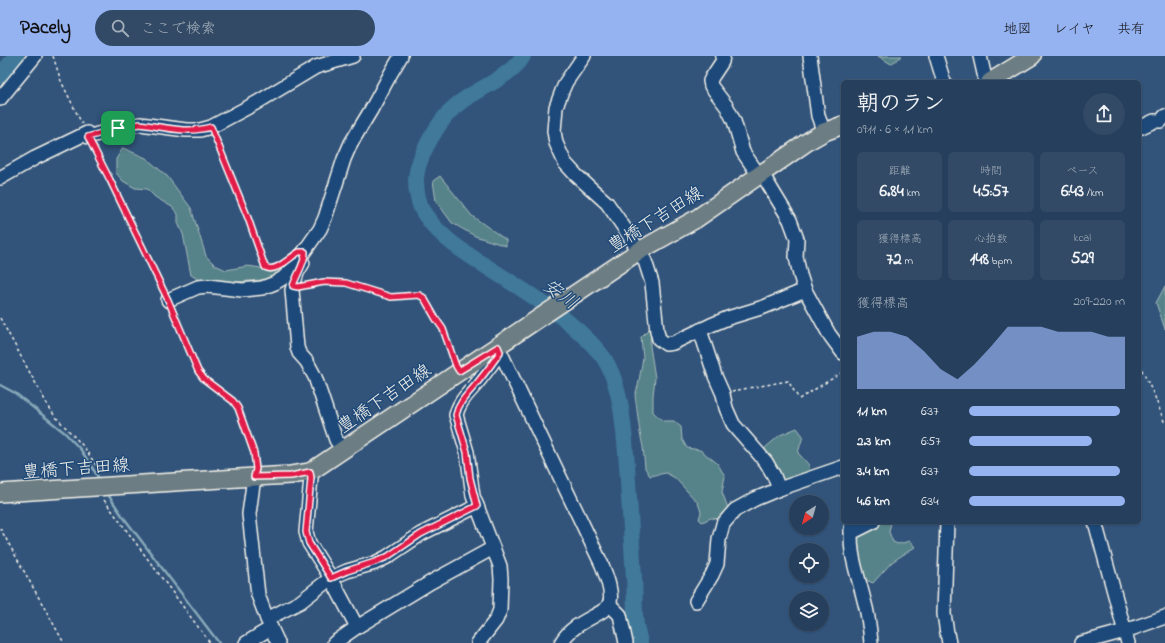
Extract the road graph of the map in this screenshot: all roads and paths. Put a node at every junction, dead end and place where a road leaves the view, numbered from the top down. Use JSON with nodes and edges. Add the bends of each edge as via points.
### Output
{"nodes":[{"id":1,"x":35,"y":56,"type":"edge"},
{"id":2,"x":53,"y":56,"type":"edge"},
{"id":3,"x":334,"y":56,"type":"edge"},
{"id":4,"x":353,"y":56,"type":"edge"},
{"id":5,"x":401,"y":56,"type":"edge"},
{"id":6,"x":584,"y":56,"type":"edge"},
{"id":7,"x":723,"y":56,"type":"edge"},
{"id":8,"x":810,"y":56,"type":"edge"},
{"id":9,"x":936,"y":56,"type":"edge"},
{"id":10,"x":980,"y":56,"type":"edge"},
{"id":11,"x":1032,"y":56,"type":"edge"},
{"id":12,"x":323,"y":65,"type":"junction"},
{"id":13,"x":943,"y":80,"type":"edge"},
{"id":14,"x":984,"y":80,"type":"edge"},
{"id":15,"x":993,"y":80,"type":"edge"},
{"id":16,"x":0,"y":99,"type":"edge"},
{"id":17,"x":1164,"y":120,"type":"edge"},
{"id":18,"x":841,"y":126,"type":"edge"},
{"id":19,"x":211,"y":127,"type":"junction"},
{"id":20,"x":1141,"y":127,"type":"edge"},
{"id":21,"x":824,"y":132,"type":"junction"},
{"id":22,"x":88,"y":135,"type":"junction"},
{"id":23,"x":761,"y":174,"type":"junction"},
{"id":24,"x":0,"y":178,"type":"edge"},
{"id":25,"x":639,"y":251,"type":"junction"},
{"id":26,"x":305,"y":252,"type":"junction"},
{"id":27,"x":280,"y":265,"type":"dead end"},
{"id":28,"x":293,"y":286,"type":"junction"},
{"id":29,"x":805,"y":290,"type":"junction"},
{"id":30,"x":168,"y":300,"type":"junction"},
{"id":31,"x":0,"y":318,"type":"edge"},
{"id":32,"x":700,"y":330,"type":"junction"},
{"id":33,"x":499,"y":349,"type":"junction"},
{"id":34,"x":841,"y":350,"type":"edge"},
{"id":35,"x":1141,"y":368,"type":"edge"},
{"id":36,"x":459,"y":371,"type":"junction"},
{"id":37,"x":841,"y":373,"type":"edge"},
{"id":38,"x":723,"y":394,"type":"junction"},
{"id":39,"x":1165,"y":424,"type":"edge"},
{"id":40,"x":343,"y":450,"type":"junction"},
{"id":41,"x":841,"y":468,"type":"edge"},
{"id":42,"x":310,"y":472,"type":"junction"},
{"id":43,"x":254,"y":477,"type":"junction"},
{"id":44,"x":103,"y":486,"type":"junction"},
{"id":45,"x":779,"y":489,"type":"junction"},
{"id":46,"x":0,"y":493,"type":"edge"},
{"id":47,"x":477,"y":506,"type":"junction"},
{"id":48,"x":869,"y":524,"type":"edge"},
{"id":49,"x":948,"y":524,"type":"edge"},
{"id":50,"x":1096,"y":524,"type":"edge"},
{"id":51,"x":851,"y":527,"type":"edge"},
{"id":52,"x":0,"y":528,"type":"edge"},
{"id":53,"x":493,"y":548,"type":"junction"},
{"id":54,"x":331,"y":578,"type":"junction"},
{"id":55,"x":696,"y":601,"type":"dead end"},
{"id":56,"x":609,"y":604,"type":"junction"},
{"id":57,"x":1165,"y":617,"type":"edge"},
{"id":58,"x":269,"y":624,"type":"junction"},
{"id":59,"x":357,"y":627,"type":"junction"},
{"id":60,"x":1127,"y":637,"type":"edge"},
{"id":61,"x":348,"y":639,"type":"edge"},
{"id":62,"x":64,"y":643,"type":"edge"},
{"id":63,"x":210,"y":643,"type":"edge"},
{"id":64,"x":246,"y":643,"type":"edge"},
{"id":65,"x":278,"y":643,"type":"edge"},
{"id":66,"x":334,"y":643,"type":"edge"},
{"id":67,"x":478,"y":643,"type":"edge"},
{"id":68,"x":561,"y":643,"type":"edge"},
{"id":69,"x":626,"y":643,"type":"edge"},
{"id":70,"x":871,"y":643,"type":"edge"},
{"id":71,"x":949,"y":643,"type":"edge"},
{"id":72,"x":1081,"y":643,"type":"edge"}],
"edges":[{"from":1,"to":16,"type":"street"},
{"from":2,"to":22,"type":"path","via":[[61,80]]},
{"from":3,"to":12,"type":"street"},
{"from":4,"to":12,"type":"street"},
{"from":5,"to":26,"type":"street","via":[[351,143],[325,218]]},
{"from":6,"to":25,"type":"street","via":[[564,86],[556,107],[556,143],[565,163],[607,203]]},
{"from":7,"to":23,"type":"street","via":[[722,62],[712,76],[711,86],[734,121],[743,152]]},
{"from":8,"to":21,"type":"street","via":[[818,116]]},
{"from":9,"to":13,"type":"street"},
{"from":10,"to":14,"type":"street"},
{"from":11,"to":15,"type":"main road"},
{"from":12,"to":19,"type":"street"},
{"from":17,"to":20,"type":"street"},
{"from":18,"to":21,"type":"main road","name":"豊橋下吉田線"},
{"from":19,"to":22,"type":"street","via":[[186,130],[140,124]]},
{"from":19,"to":27,"type":"path","via":[[265,267],[274,269]]},
{"from":21,"to":23,"type":"main road","name":"豊橋下吉田線"},
{"from":22,"to":24,"type":"street","via":[[36,158]]},
{"from":22,"to":30,"type":"path"},
{"from":23,"to":25,"type":"main road","name":"豊橋下吉田線","via":[[696,219]]},
{"from":23,"to":29,"type":"street","via":[[790,220],[798,239],[796,257]]},
{"from":25,"to":32,"type":"street","via":[[652,283],[659,339],[666,344],[673,343]]},
{"from":25,"to":33,"type":"main road","name":"豊橋下吉田線","via":[[542,315]]},
{"from":26,"to":28,"type":"street","via":[[306,257]]},
{"from":26,"to":30,"type":"street","via":[[283,278],[262,288],[242,290],[203,286]]},
{"from":28,"to":36,"type":"path","via":[[324,282],[346,283],[391,297],[419,295],[424,298],[443,329]]},
{"from":28,"to":40,"type":"street","via":[[299,354],[315,377],[336,440]]},
{"from":29,"to":32,"type":"street"},
{"from":29,"to":34,"type":"street"},
{"from":30,"to":43,"type":"path","via":[[198,371],[238,408],[254,453]]},
{"from":31,"to":44,"type":"path","via":[[47,404],[84,447]]},
{"from":32,"to":38,"type":"street"},
{"from":33,"to":36,"type":"main road","name":"豊橋下吉田線"},
{"from":33,"to":47,"type":"street","via":[[484,375],[462,400],[456,415],[467,452]]},
{"from":33,"to":56,"type":"street","via":[[602,565],[608,582]]},
{"from":35,"to":39,"type":"path"},
{"from":36,"to":40,"type":"main road","name":"豊橋下吉田線"},
{"from":37,"to":38,"type":"path","via":[[799,399],[788,381]]},
{"from":38,"to":45,"type":"street","via":[[733,424],[766,462]]},
{"from":40,"to":42,"type":"main road","name":"豊橋下吉田線"},
{"from":41,"to":45,"type":"street"},
{"from":42,"to":43,"type":"main road","name":"豊橋下吉田線","via":[[291,476]]},
{"from":42,"to":54,"type":"street","via":[[306,532],[309,543]]},
{"from":43,"to":44,"type":"main road","name":"豊橋下吉田線"},
{"from":43,"to":58,"type":"street","via":[[249,514],[258,595]]},
{"from":44,"to":46,"type":"main road","name":"豊橋下吉田線"},
{"from":44,"to":63,"type":"path","via":[[99,493]]},
{"from":45,"to":55,"type":"street","via":[[735,510],[727,518],[719,539],[717,564]]},
{"from":47,"to":53,"type":"street"},
{"from":47,"to":54,"type":"street","via":[[421,534],[387,557]]},
{"from":48,"to":51,"type":"street","via":[[855,532]]},
{"from":49,"to":71,"type":"street","via":[[944,614]]},
{"from":50,"to":60,"type":"street"},
{"from":51,"to":70,"type":"street","via":[[850,545],[865,601]]},
{"from":52,"to":62,"type":"path"},
{"from":53,"to":59,"type":"street"},
{"from":53,"to":67,"type":"street","via":[[500,566],[500,610],[496,620]]},
{"from":54,"to":58,"type":"street"},
{"from":54,"to":59,"type":"street"},
{"from":56,"to":68,"type":"street","via":[[604,610],[568,632]]},
{"from":56,"to":69,"type":"street","via":[[620,615]]},
{"from":57,"to":60,"type":"street"},
{"from":58,"to":64,"type":"street"},
{"from":58,"to":65,"type":"street"},
{"from":59,"to":61,"type":"street"},
{"from":60,"to":72,"type":"street"},
{"from":61,"to":66,"type":"street"}]}
